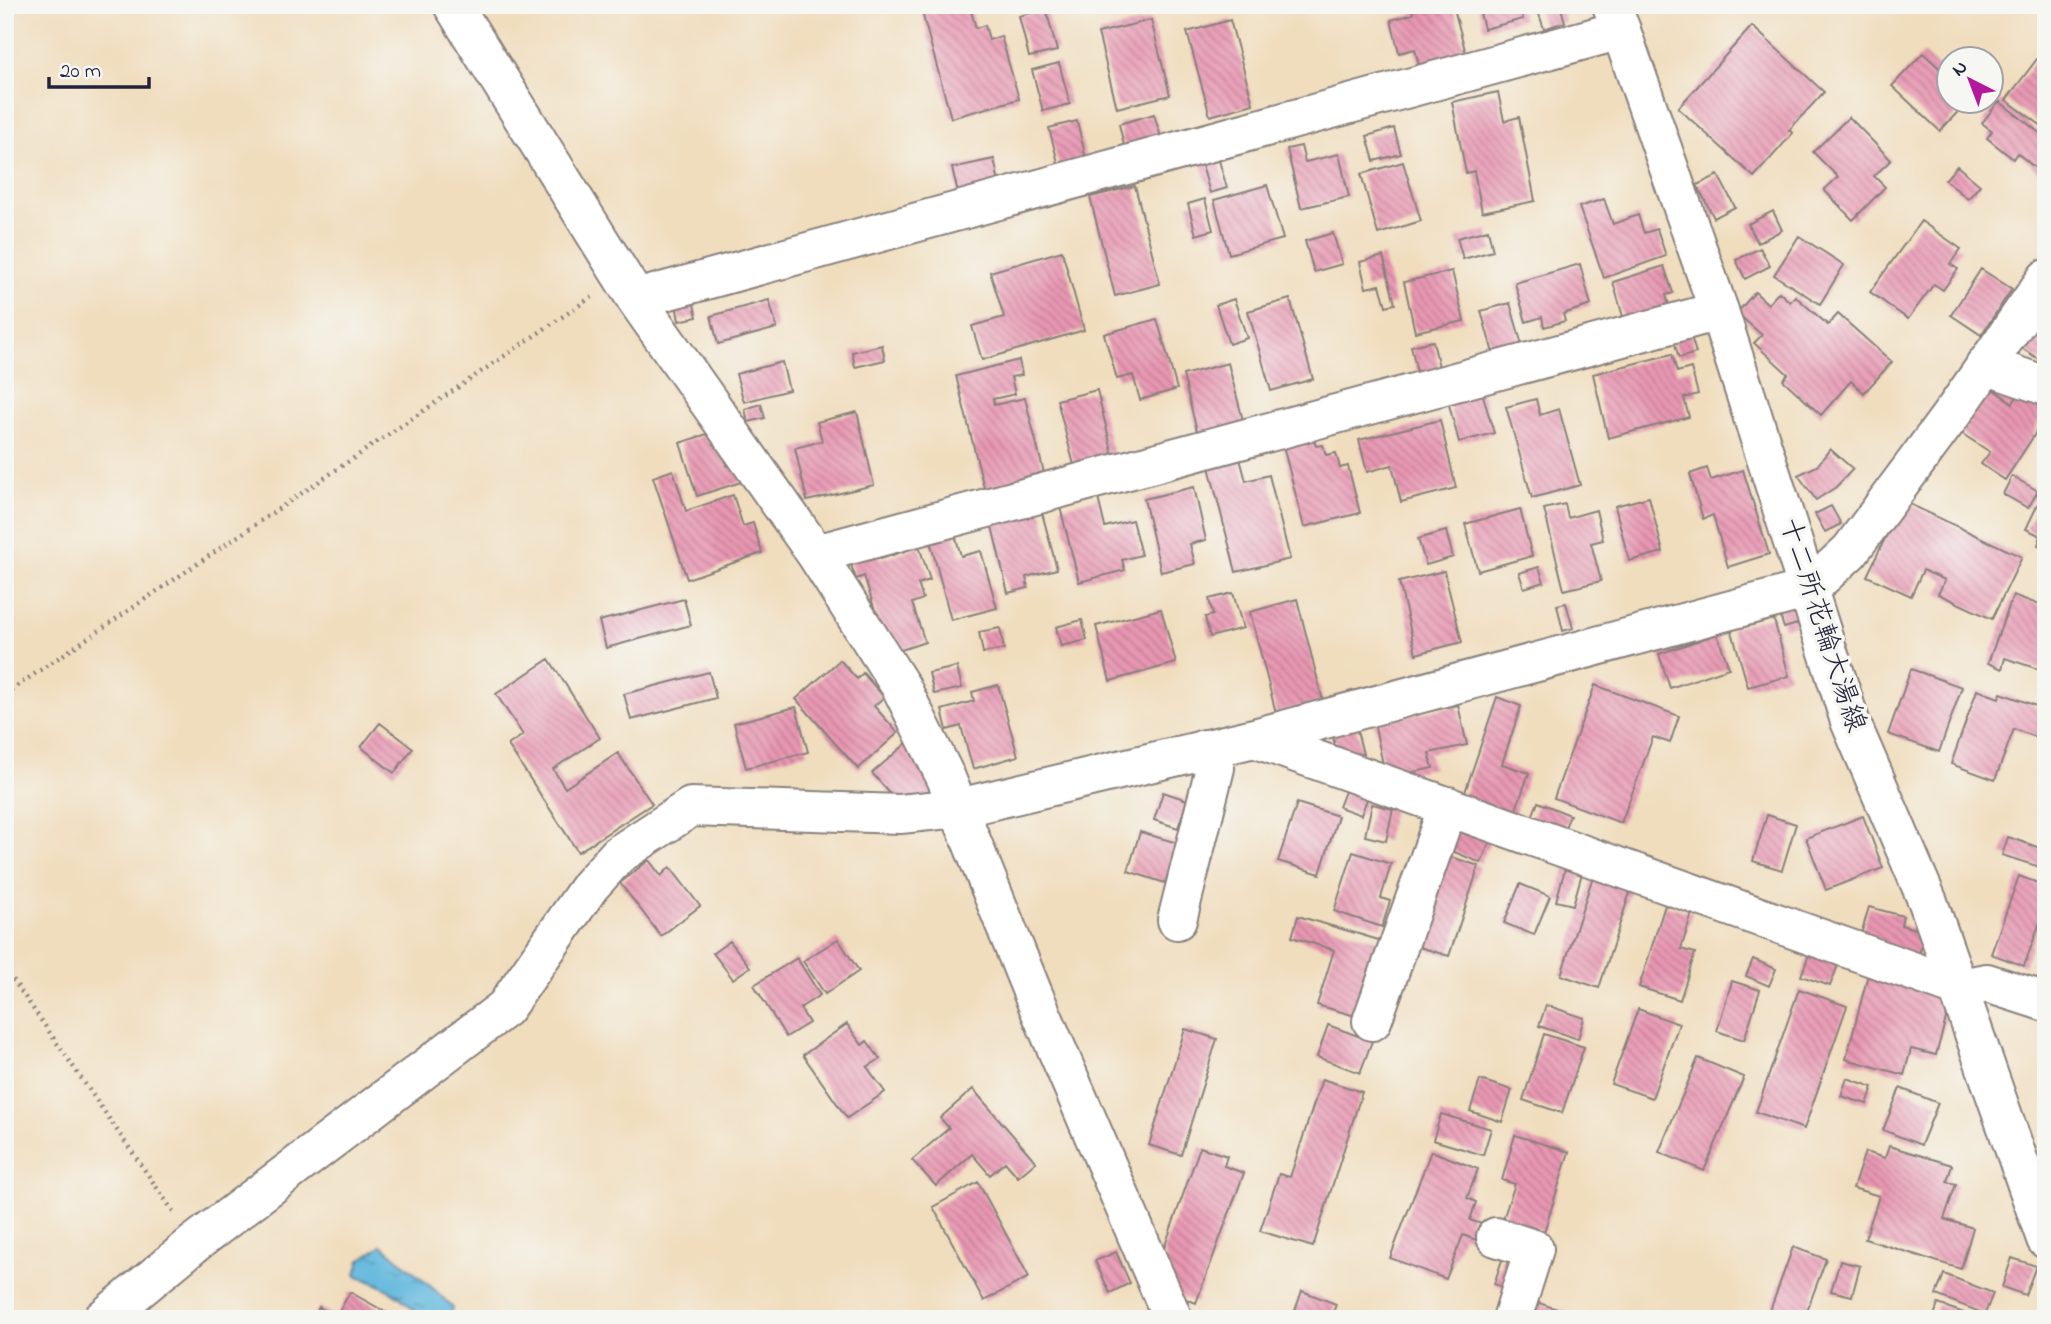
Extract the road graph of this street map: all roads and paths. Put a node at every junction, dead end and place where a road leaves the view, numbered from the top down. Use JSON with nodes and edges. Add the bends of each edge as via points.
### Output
{"nodes":[{"id":1,"x":453,"y":5,"type":"edge"},
{"id":2,"x":1617,"y":18,"type":"edge"},
{"id":3,"x":2046,"y":279,"type":"edge"},
{"id":4,"x":629,"y":288,"type":"junction"},
{"id":5,"x":1719,"y":311,"type":"junction"},
{"id":6,"x":1985,"y":365,"type":"junction"},
{"id":7,"x":2046,"y":386,"type":"edge"},
{"id":8,"x":816,"y":554,"type":"junction"},
{"id":9,"x":1809,"y":589,"type":"junction"},
{"id":10,"x":5,"y":694,"type":"edge"},
{"id":11,"x":1254,"y":738,"type":"junction"},
{"id":12,"x":1204,"y":750,"type":"junction"},
{"id":13,"x":1448,"y":806,"type":"junction"},
{"id":14,"x":959,"y":808,"type":"junction"},
{"id":15,"x":1177,"y":920,"type":"dead end"},
{"id":16,"x":5,"y":968,"type":"edge"},
{"id":17,"x":1960,"y":988,"type":"junction"},
{"id":18,"x":2046,"y":1002,"type":"edge"},
{"id":19,"x":1372,"y":1021,"type":"dead end"},
{"id":20,"x":1496,"y":1237,"type":"dead end"},
{"id":21,"x":2046,"y":1239,"type":"edge"},
{"id":22,"x":195,"y":1243,"type":"junction"},
{"id":23,"x":103,"y":1319,"type":"edge"},
{"id":24,"x":1173,"y":1319,"type":"edge"},
{"id":25,"x":1512,"y":1319,"type":"edge"}],
"edges":[{"from":1,"to":4,"type":"street"},
{"from":2,"to":4,"type":"street"},
{"from":2,"to":5,"type":"street","name":"十二所花輪大湯線"},
{"from":3,"to":6,"type":"street"},
{"from":4,"to":8,"type":"street"},
{"from":4,"to":10,"type":"path"},
{"from":5,"to":8,"type":"street"},
{"from":5,"to":9,"type":"street","name":"十二所花輪大湯線"},
{"from":6,"to":7,"type":"street"},
{"from":6,"to":9,"type":"street","via":[[1850,551]]},
{"from":8,"to":14,"type":"street","via":[[901,687]]},
{"from":9,"to":11,"type":"street"},
{"from":9,"to":17,"type":"street","name":"十二所花輪大湯線","via":[[1850,721]]},
{"from":11,"to":12,"type":"street"},
{"from":11,"to":13,"type":"street"},
{"from":12,"to":14,"type":"street"},
{"from":12,"to":15,"type":"street","via":[[1214,768]]},
{"from":13,"to":17,"type":"street"},
{"from":13,"to":19,"type":"street"},
{"from":14,"to":22,"type":"street","via":[[901,814],[691,807],[618,855],[505,1007]]},
{"from":14,"to":24,"type":"street","via":[[1033,994]]},
{"from":16,"to":22,"type":"path"},
{"from":17,"to":18,"type":"street","via":[[1987,983]]},
{"from":17,"to":21,"type":"street","name":"十二所花輪大湯線"},
{"from":20,"to":25,"type":"street","via":[[1534,1249]]},
{"from":22,"to":23,"type":"street"}]}
